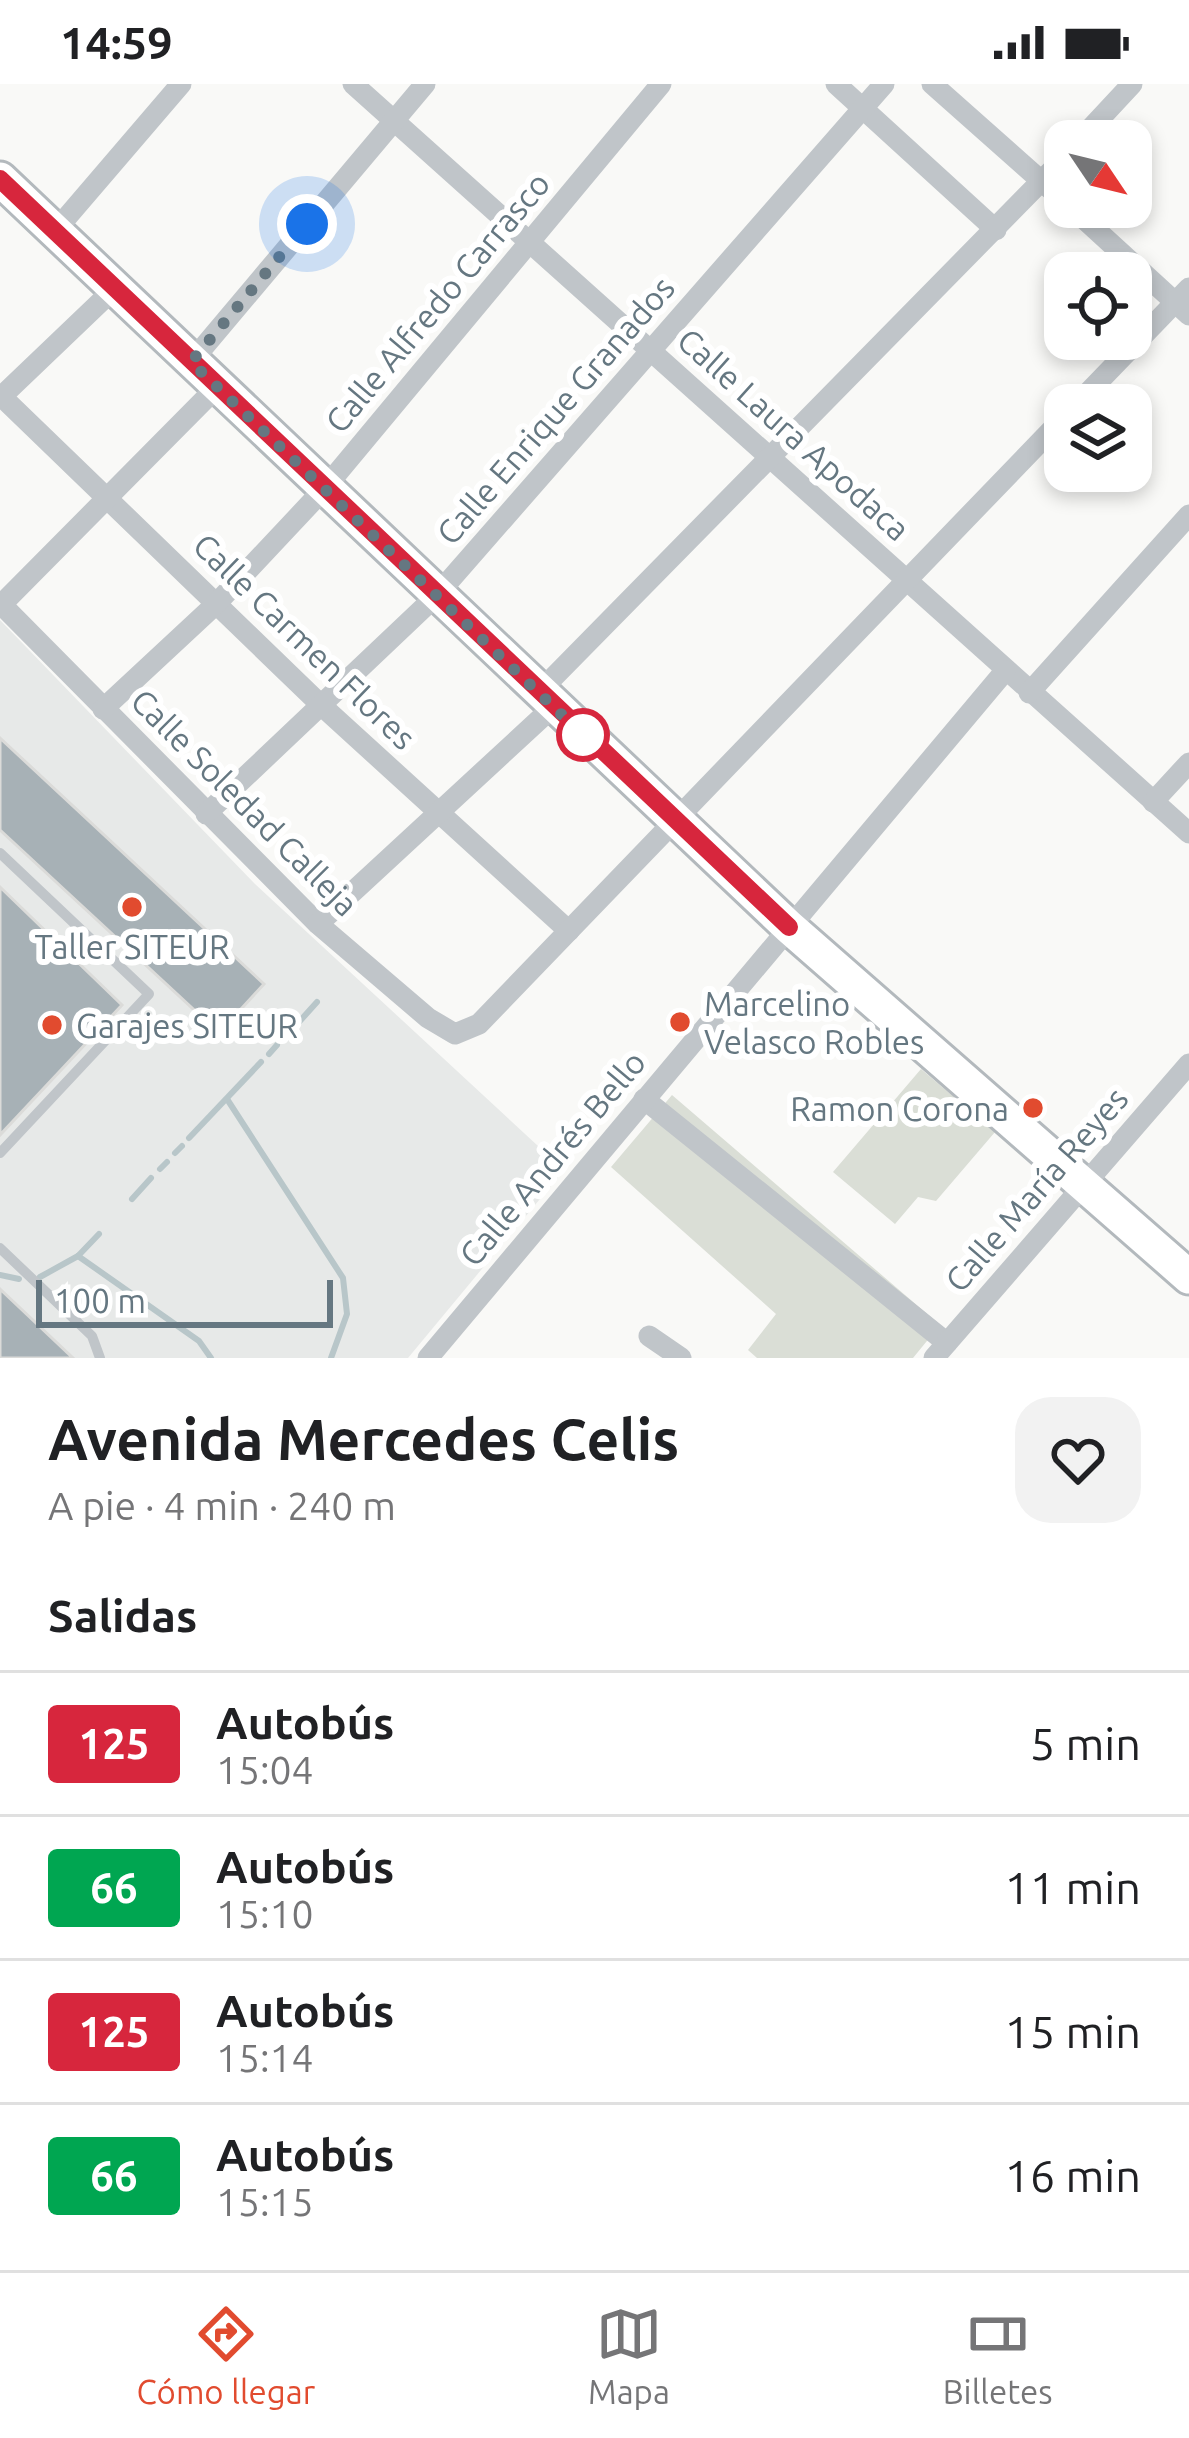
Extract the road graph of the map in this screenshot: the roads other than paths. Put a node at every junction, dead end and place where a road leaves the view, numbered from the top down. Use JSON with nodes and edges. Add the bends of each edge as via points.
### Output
{"nodes":[{"id":1,"x":181,"y":84,"type":"edge"},
{"id":2,"x":353,"y":84,"type":"edge"},
{"id":3,"x":425,"y":84,"type":"edge"},
{"id":4,"x":661,"y":84,"type":"edge"},
{"id":5,"x":836,"y":84,"type":"edge"},
{"id":6,"x":884,"y":84,"type":"edge"},
{"id":7,"x":932,"y":84,"type":"edge"},
{"id":8,"x":1132,"y":84,"type":"edge"},
{"id":9,"x":862,"y":108,"type":"junction"},
{"id":10,"x":1099,"y":120,"type":"edge"},
{"id":11,"x":394,"y":122,"type":"junction"},
{"id":12,"x":1042,"y":181,"type":"joint"},
{"id":13,"x":4,"y":191,"type":"edge"},
{"id":14,"x":1096,"y":228,"type":"edge"},
{"id":15,"x":996,"y":230,"type":"junction"},
{"id":16,"x":55,"y":231,"type":"junction"},
{"id":17,"x":531,"y":241,"type":"junction"},
{"id":18,"x":114,"y":289,"type":"junction"},
{"id":19,"x":1184,"y":302,"type":"edge"},
{"id":20,"x":652,"y":350,"type":"junction"},
{"id":21,"x":191,"y":362,"type":"junction"},
{"id":22,"x":1098,"y":384,"type":"edge"},
{"id":23,"x":217,"y":387,"type":"junction"},
{"id":24,"x":1,"y":397,"type":"edge"},
{"id":25,"x":1044,"y":438,"type":"edge"},
{"id":26,"x":774,"y":458,"type":"junction"},
{"id":27,"x":324,"y":489,"type":"junction"},
{"id":28,"x":108,"y":497,"type":"junction"},
{"id":29,"x":1189,"y":515,"type":"edge"},
{"id":30,"x":907,"y":580,"type":"junction"},
{"id":31,"x":436,"y":596,"type":"junction"},
{"id":32,"x":217,"y":603,"type":"junction"},
{"id":33,"x":1,"y":604,"type":"edge"},
{"id":34,"x":1005,"y":671,"type":"junction"},
{"id":35,"x":1029,"y":693,"type":"junction"},
{"id":36,"x":546,"y":700,"type":"junction"},
{"id":37,"x":322,"y":706,"type":"junction"},
{"id":38,"x":103,"y":709,"type":"junction"},
{"id":39,"x":1189,"y":763,"type":"edge"},
{"id":40,"x":1153,"y":802,"type":"junction"},
{"id":41,"x":439,"y":813,"type":"junction"},
{"id":42,"x":206,"y":814,"type":"junction"},
{"id":43,"x":675,"y":820,"type":"junction"},
{"id":44,"x":1189,"y":833,"type":"edge"},
{"id":45,"x":0,"y":853,"type":"edge"},
{"id":46,"x":318,"y":924,"type":"junction"},
{"id":47,"x":789,"y":927,"type":"junction"},
{"id":48,"x":568,"y":931,"type":"junction"},
{"id":49,"x":1189,"y":1064,"type":"edge"},
{"id":50,"x":644,"y":1099,"type":"junction"},
{"id":51,"x":0,"y":1153,"type":"edge"},
{"id":52,"x":1082,"y":1185,"type":"junction"},
{"id":53,"x":0,"y":1248,"type":"edge"},
{"id":54,"x":1189,"y":1276,"type":"edge"},
{"id":55,"x":649,"y":1336,"type":"dead end"},
{"id":56,"x":940,"y":1350,"type":"edge"},
{"id":57,"x":100,"y":1358,"type":"edge"},
{"id":58,"x":428,"y":1358,"type":"edge"},
{"id":59,"x":681,"y":1358,"type":"edge"}],
"edges":[{"from":1,"to":16,"type":"street"},
{"from":2,"to":11,"type":"street","name":"Calle Laura Apodaca"},
{"from":3,"to":11,"type":"street"},
{"from":4,"to":17,"type":"street","name":"Calle Alfredo Carrasco"},
{"from":5,"to":9,"type":"street"},
{"from":6,"to":9,"type":"street","name":"Calle Enrique Granados"},
{"from":7,"to":12,"type":"street"},
{"from":8,"to":10,"type":"street"},
{"from":9,"to":15,"type":"street"},
{"from":9,"to":20,"type":"street","name":"Calle Enrique Granados"},
{"from":11,"to":17,"type":"street","name":"Calle Laura Apodaca"},
{"from":11,"to":21,"type":"street"},
{"from":12,"to":15,"type":"street"},
{"from":13,"to":16,"type":"main road"},
{"from":14,"to":19,"type":"street"},
{"from":15,"to":26,"type":"street"},
{"from":16,"to":18,"type":"main road"},
{"from":17,"to":20,"type":"street","name":"Calle Laura Apodaca"},
{"from":17,"to":27,"type":"street","name":"Calle Alfredo Carrasco"},
{"from":18,"to":21,"type":"main road"},
{"from":18,"to":24,"type":"street"},
{"from":19,"to":22,"type":"street"},
{"from":20,"to":26,"type":"street","name":"Calle Laura Apodaca"},
{"from":20,"to":31,"type":"street","name":"Calle Enrique Granados"},
{"from":21,"to":23,"type":"main road"},
{"from":23,"to":27,"type":"main road"},
{"from":23,"to":28,"type":"street"},
{"from":24,"to":28,"type":"street","name":"Calle Carmen Flores"},
{"from":25,"to":30,"type":"street"},
{"from":26,"to":30,"type":"street","name":"Calle Laura Apodaca"},
{"from":26,"to":36,"type":"street"},
{"from":27,"to":31,"type":"main road"},
{"from":27,"to":32,"type":"street","name":"Calle Alfredo Carrasco"},
{"from":28,"to":32,"type":"street","name":"Calle Carmen Flores"},
{"from":28,"to":33,"type":"street"},
{"from":29,"to":35,"type":"street"},
{"from":30,"to":34,"type":"street","name":"Calle Laura Apodaca"},
{"from":30,"to":43,"type":"street"},
{"from":31,"to":36,"type":"main road"},
{"from":31,"to":37,"type":"street","name":"Calle Enrique Granados"},
{"from":32,"to":37,"type":"street","name":"Calle Carmen Flores"},
{"from":32,"to":38,"type":"street","name":"Calle Alfredo Carrasco"},
{"from":33,"to":38,"type":"street","name":"Calle Soledad Calleja"},
{"from":34,"to":35,"type":"street","name":"Calle Laura Apodaca"},
{"from":34,"to":47,"type":"street","name":"Calle Andrés Bello"},
{"from":35,"to":40,"type":"street","name":"Calle Laura Apodaca"},
{"from":36,"to":41,"type":"street"},
{"from":36,"to":43,"type":"main road"},
{"from":37,"to":41,"type":"street","name":"Calle Carmen Flores"},
{"from":37,"to":42,"type":"street","name":"Calle Enrique Granados"},
{"from":38,"to":42,"type":"street","name":"Calle Soledad Calleja"},
{"from":39,"to":40,"type":"street"},
{"from":40,"to":44,"type":"street","name":"Calle Laura Apodaca"},
{"from":41,"to":46,"type":"street"},
{"from":41,"to":48,"type":"street","name":"Calle Carmen Flores"},
{"from":42,"to":46,"type":"street","name":"Calle Soledad Calleja"},
{"from":43,"to":47,"type":"main road"},
{"from":43,"to":48,"type":"street"},
{"from":45,"to":51,"type":"lane","via":[[149,994]]},
{"from":46,"to":48,"type":"street","name":"Calle Soledad Calleja","via":[[455,1034],[478,1024]]},
{"from":47,"to":50,"type":"street","name":"Calle Andrés Bello"},
{"from":47,"to":52,"type":"main road"},
{"from":49,"to":52,"type":"street","name":"Calle María Reyes"},
{"from":50,"to":56,"type":"street"},
{"from":50,"to":58,"type":"street","name":"Calle Andrés Bello"},
{"from":52,"to":54,"type":"main road"},
{"from":52,"to":56,"type":"street","name":"Calle María Reyes"},
{"from":53,"to":57,"type":"lane","via":[[92,1336]]},
{"from":55,"to":59,"type":"street"}]}
